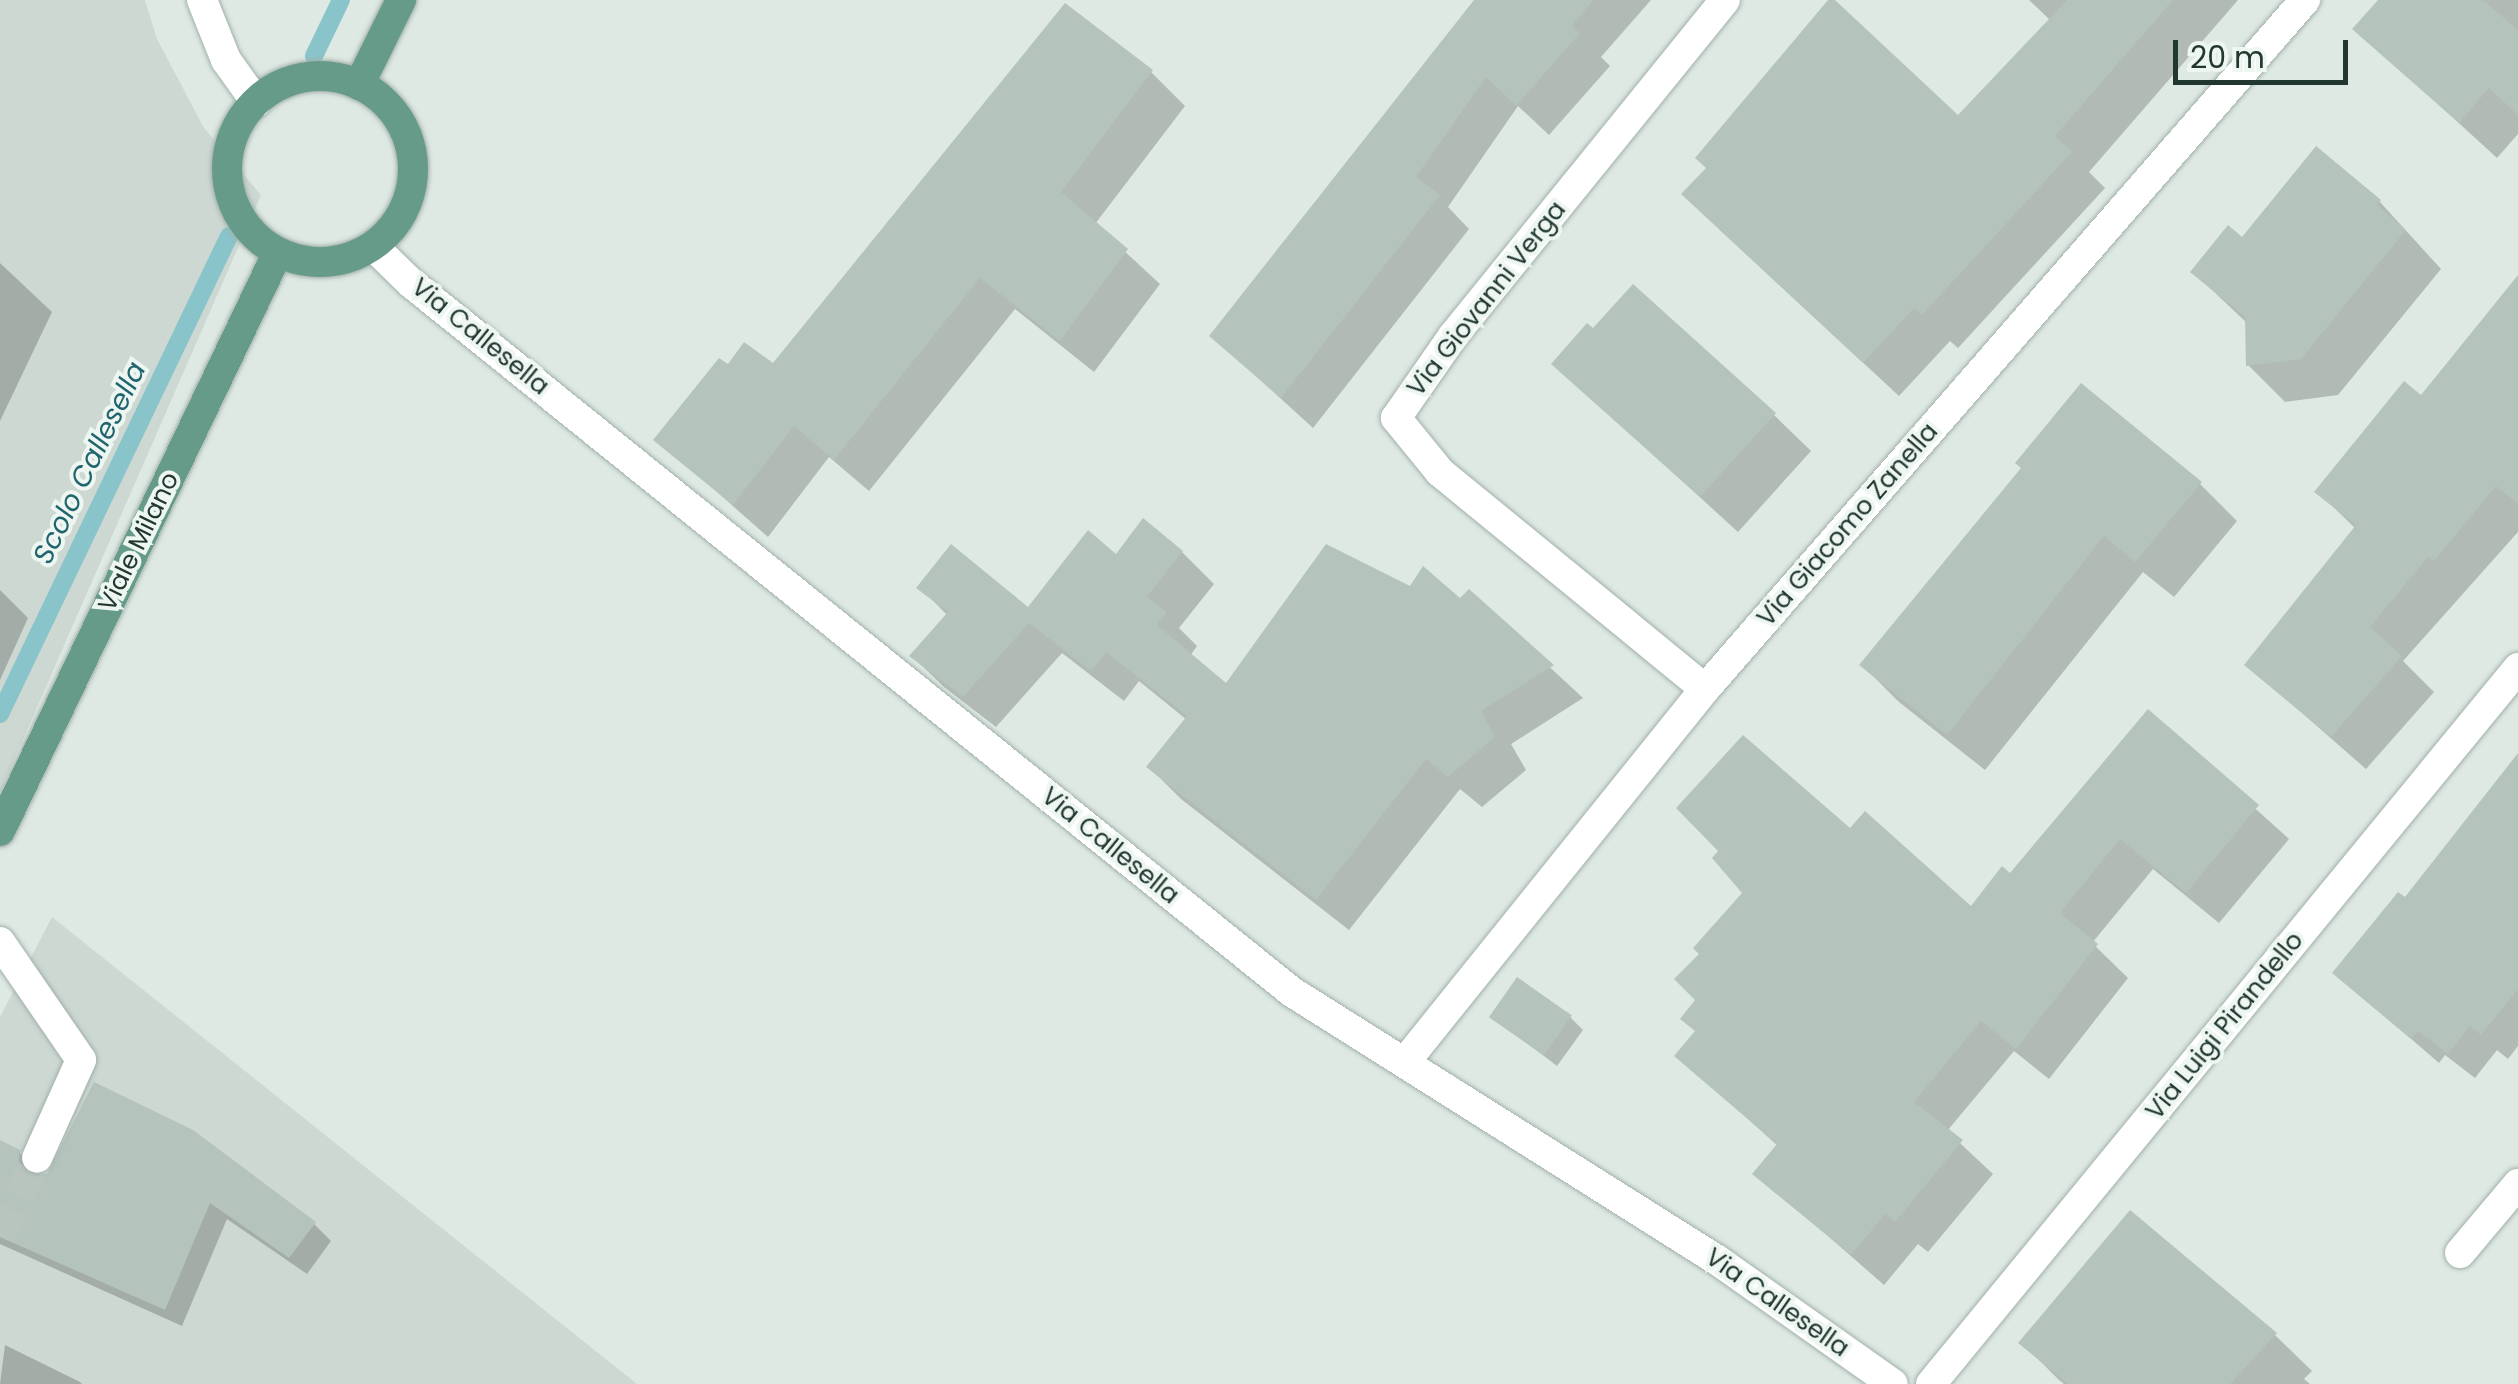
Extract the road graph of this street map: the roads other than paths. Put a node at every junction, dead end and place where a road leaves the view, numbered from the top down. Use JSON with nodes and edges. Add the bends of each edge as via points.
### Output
{"nodes":[{"id":1,"x":202,"y":0,"type":"edge"},
{"id":2,"x":401,"y":0,"type":"edge"},
{"id":3,"x":1724,"y":0,"type":"edge"},
{"id":4,"x":2305,"y":0,"type":"edge"},
{"id":5,"x":359,"y":84,"type":"junction"},
{"id":6,"x":256,"y":102,"type":"junction"},
{"id":7,"x":373,"y":246,"type":"junction"},
{"id":8,"x":278,"y":252,"type":"junction"},
{"id":9,"x":2518,"y":668,"type":"edge"},
{"id":10,"x":1705,"y":689,"type":"junction"},
{"id":11,"x":0,"y":831,"type":"edge"},
{"id":12,"x":0,"y":942,"type":"edge"},
{"id":13,"x":1405,"y":1062,"type":"junction"},
{"id":14,"x":37,"y":1158,"type":"tunnel mouth"},
{"id":15,"x":2518,"y":1184,"type":"edge"},
{"id":16,"x":2460,"y":1253,"type":"dead end"},
{"id":17,"x":1892,"y":1384,"type":"edge"},
{"id":18,"x":1931,"y":1384,"type":"edge"}],
"edges":[{"from":1,"to":6,"type":"street","via":[[226,60]]},
{"from":2,"to":5,"type":"main road"},
{"from":3,"to":10,"type":"street","name":"Via Giovanni Verga","via":[[1453,336],[1396,418],[1440,472]]},
{"from":4,"to":10,"type":"street","name":"Via Giacomo Zanella"},
{"from":5,"to":6,"type":"main road","via":[[316,76],[284,84]]},
{"from":5,"to":7,"type":"main road","via":[[397,116],[413,162],[404,209]]},
{"from":6,"to":8,"type":"main road","via":[[228,153],[228,183],[236,211]]},
{"from":7,"to":8,"type":"main road","via":[[327,262]]},
{"from":7,"to":13,"type":"street","name":"Via Callesella","via":[[1276,980]]},
{"from":8,"to":11,"type":"main road","name":"Viale Milano"},
{"from":9,"to":18,"type":"street","name":"Via Luigi Pirandello"},
{"from":10,"to":13,"type":"street","name":"Via Giacomo Zanella"},
{"from":12,"to":14,"type":"street","via":[[81,1060]]},
{"from":13,"to":17,"type":"street","name":"Via Callesella","via":[[1717,1260]]},
{"from":15,"to":16,"type":"street"}]}
